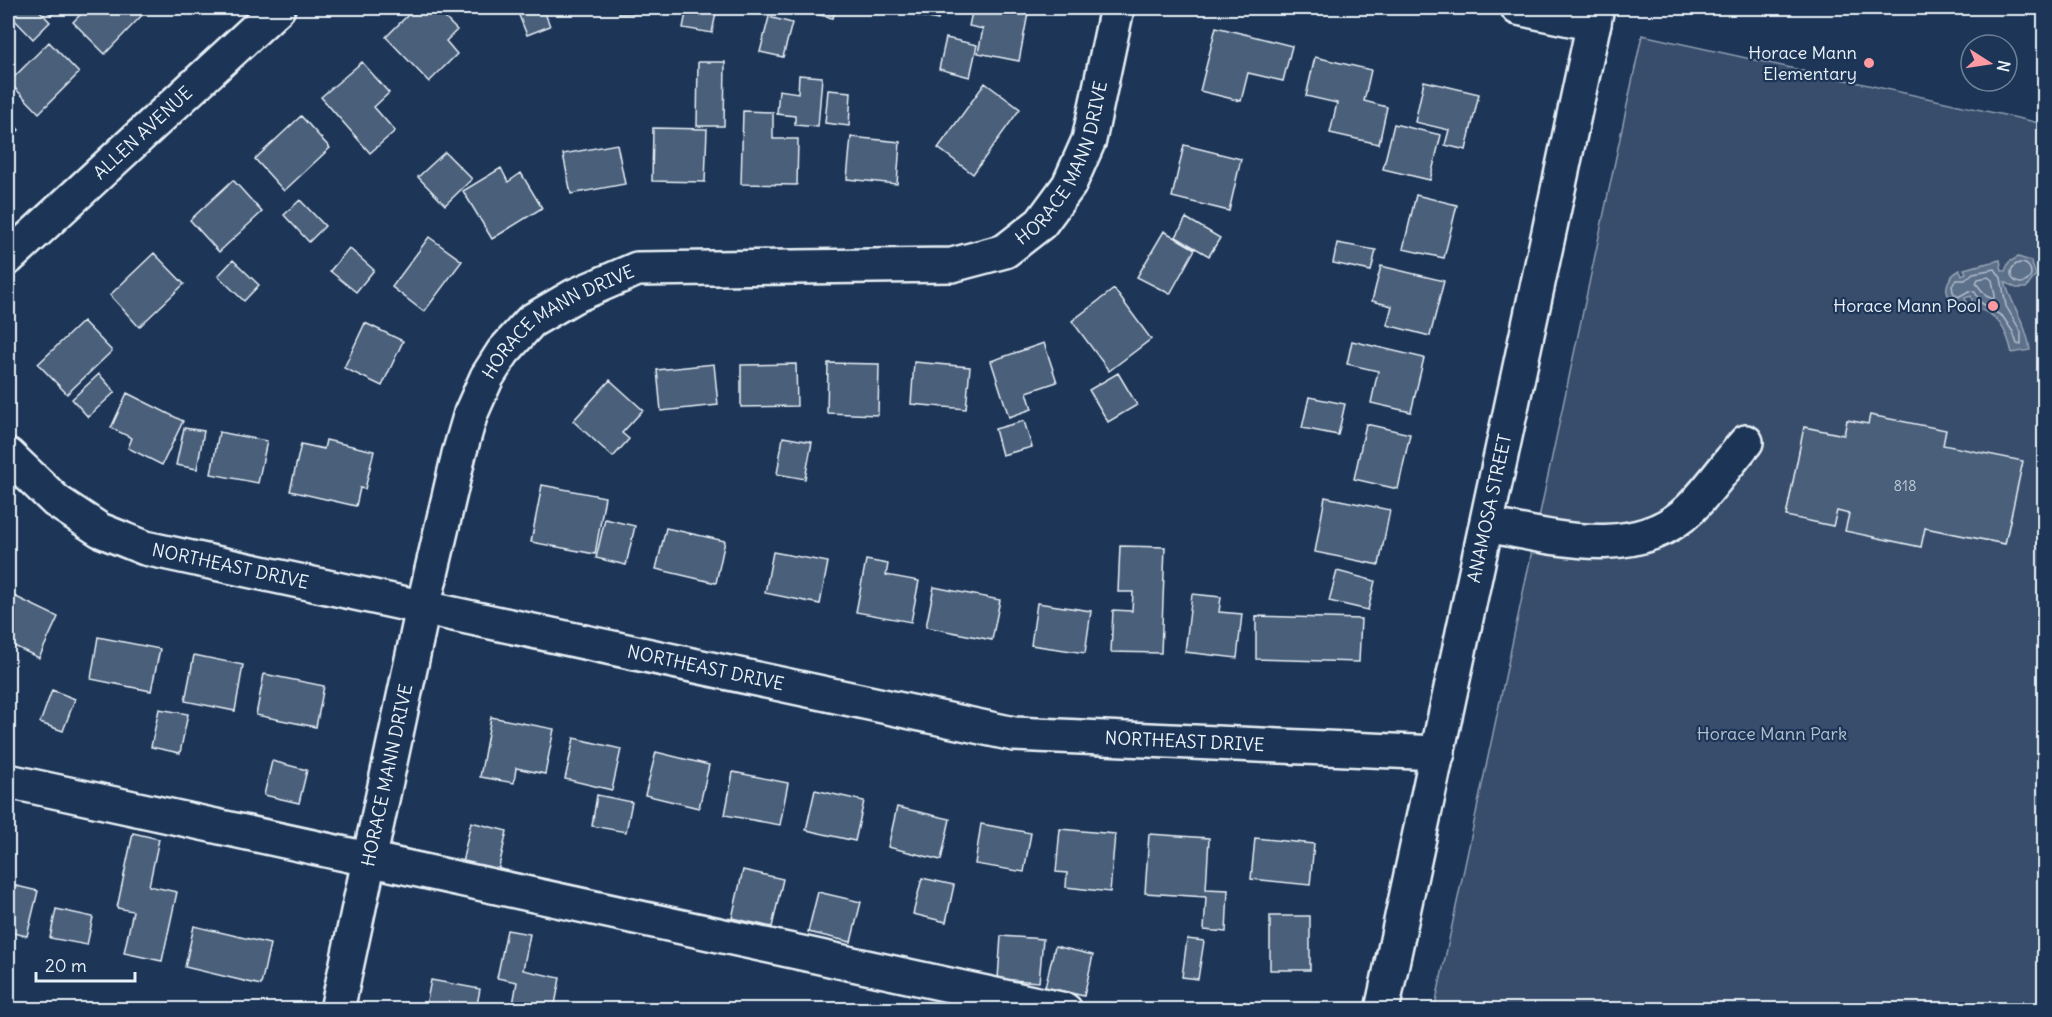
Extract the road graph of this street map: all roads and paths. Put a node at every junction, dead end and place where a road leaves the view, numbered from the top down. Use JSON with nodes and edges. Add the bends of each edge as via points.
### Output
{"nodes":[{"id":1,"x":278,"y":8,"type":"edge"},
{"id":2,"x":1117,"y":8,"type":"edge"},
{"id":3,"x":1518,"y":8,"type":"edge"},
{"id":4,"x":1596,"y":16,"type":"edge"},
{"id":5,"x":8,"y":258,"type":"edge"},
{"id":6,"x":1746,"y":442,"type":"dead end"},
{"id":7,"x":8,"y":455,"type":"edge"},
{"id":8,"x":1487,"y":525,"type":"junction"},
{"id":9,"x":423,"y":608,"type":"junction"},
{"id":10,"x":1438,"y":753,"type":"junction"},
{"id":11,"x":8,"y":781,"type":"edge"},
{"id":12,"x":370,"y":859,"type":"junction"},
{"id":13,"x":338,"y":1010,"type":"edge"},
{"id":14,"x":1065,"y":1010,"type":"edge"},
{"id":15,"x":1382,"y":1010,"type":"edge"}],
"edges":[{"from":1,"to":5,"type":"street","name":"ALLEN AVENUE"},
{"from":2,"to":9,"type":"street","name":"HORACE MANN DRIVE","via":[[1089,140],[1070,185],[1041,223],[1005,251],[952,266],[637,269],[574,296],[531,321],[503,352],[471,414]]},
{"from":3,"to":4,"type":"street"},
{"from":4,"to":8,"type":"street","name":"ANAMOSA STREET"},
{"from":6,"to":8,"type":"street","via":[[1689,510],[1659,531],[1601,543]]},
{"from":7,"to":9,"type":"street","name":"NORTHEAST DRIVE","via":[[56,501],[100,530],[145,548]]},
{"from":8,"to":10,"type":"street","name":"ANAMOSA STREET"},
{"from":9,"to":10,"type":"street","name":"NORTHEAST DRIVE","via":[[1014,734]]},
{"from":9,"to":12,"type":"street","name":"HORACE MANN DRIVE"},
{"from":10,"to":15,"type":"street","name":"ANAMOSA STREET"},
{"from":11,"to":12,"type":"street"},
{"from":12,"to":13,"type":"street","name":"HORACE MANN DRIVE"},
{"from":12,"to":14,"type":"street"}]}
